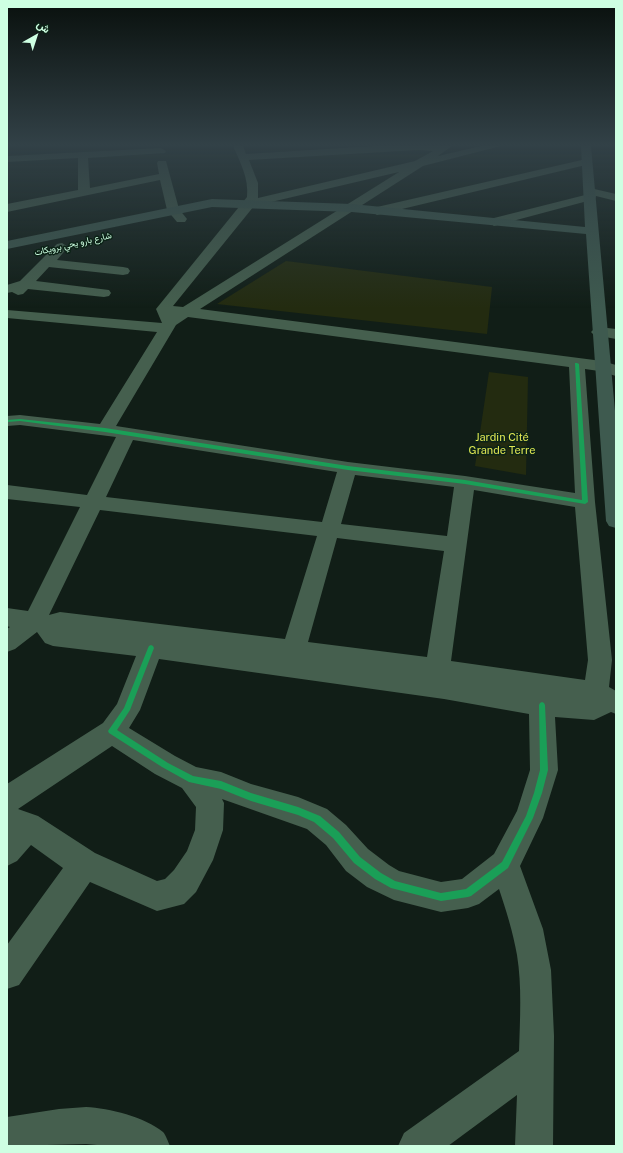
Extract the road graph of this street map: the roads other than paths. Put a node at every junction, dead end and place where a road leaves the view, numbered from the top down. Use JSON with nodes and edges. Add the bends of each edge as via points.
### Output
{"nodes":[{"id":1,"x":49,"y":200,"type":"edge"},
{"id":2,"x":172,"y":200,"type":"edge"},
{"id":3,"x":252,"y":200,"type":"edge"},
{"id":4,"x":260,"y":200,"type":"edge"},
{"id":5,"x":365,"y":200,"type":"edge"},
{"id":6,"x":425,"y":200,"type":"edge"},
{"id":7,"x":570,"y":200,"type":"edge"},
{"id":8,"x":590,"y":200,"type":"edge"},
{"id":9,"x":250,"y":203,"type":"junction"},
{"id":10,"x":7,"y":208,"type":"edge"},
{"id":11,"x":352,"y":208,"type":"junction"},
{"id":12,"x":377,"y":211,"type":"junction"},
{"id":13,"x":177,"y":215,"type":"junction"},
{"id":14,"x":494,"y":222,"type":"junction"},
{"id":15,"x":591,"y":232,"type":"junction"},
{"id":16,"x":7,"y":245,"type":"edge"},
{"id":17,"x":62,"y":247,"type":"joint"},
{"id":18,"x":44,"y":257,"type":"junction"},
{"id":19,"x":123,"y":271,"type":"dead end"},
{"id":20,"x":25,"y":284,"type":"junction"},
{"id":21,"x":7,"y":290,"type":"edge"},
{"id":22,"x":104,"y":293,"type":"dead end"},
{"id":23,"x":7,"y":302,"type":"edge"},
{"id":24,"x":7,"y":314,"type":"edge"},
{"id":25,"x":185,"y":314,"type":"junction"},
{"id":26,"x":166,"y":320,"type":"junction"},
{"id":27,"x":599,"y":332,"type":"junction"},
{"id":28,"x":616,"y":334,"type":"edge"},
{"id":29,"x":577,"y":364,"type":"junction"},
{"id":30,"x":609,"y":369,"type":"edge"},
{"id":31,"x":7,"y":421,"type":"edge"},
{"id":32,"x":105,"y":430,"type":"junction"},
{"id":33,"x":127,"y":433,"type":"junction"},
{"id":34,"x":348,"y":468,"type":"junction"},
{"id":35,"x":465,"y":482,"type":"junction"},
{"id":36,"x":7,"y":492,"type":"edge"},
{"id":37,"x":585,"y":502,"type":"junction"},
{"id":38,"x":92,"y":504,"type":"junction"},
{"id":39,"x":616,"y":521,"type":"edge"},
{"id":40,"x":329,"y":532,"type":"junction"},
{"id":41,"x":456,"y":545,"type":"junction"},
{"id":42,"x":7,"y":617,"type":"edge"},
{"id":43,"x":41,"y":623,"type":"junction"},
{"id":44,"x":7,"y":642,"type":"edge"},
{"id":45,"x":151,"y":648,"type":"junction"},
{"id":46,"x":293,"y":657,"type":"junction"},
{"id":47,"x":438,"y":668,"type":"junction"},
{"id":48,"x":604,"y":701,"type":"edge"},
{"id":49,"x":542,"y":705,"type":"junction"},
{"id":50,"x":112,"y":731,"type":"junction"},
{"id":51,"x":192,"y":779,"type":"junction"},
{"id":52,"x":7,"y":800,"type":"edge"},
{"id":53,"x":18,"y":822,"type":"edge"},
{"id":54,"x":7,"y":851,"type":"edge"},
{"id":55,"x":84,"y":864,"type":"junction"},
{"id":56,"x":505,"y":865,"type":"junction"},
{"id":57,"x":7,"y":972,"type":"edge"},
{"id":58,"x":536,"y":1060,"type":"junction"},
{"id":59,"x":7,"y":1136,"type":"edge"},
{"id":60,"x":151,"y":1146,"type":"edge"},
{"id":61,"x":417,"y":1146,"type":"edge"},
{"id":62,"x":534,"y":1146,"type":"edge"}],
"edges":[{"from":1,"to":10,"type":"street"},
{"from":2,"to":13,"type":"street"},
{"from":3,"to":9,"type":"street"},
{"from":4,"to":9,"type":"street"},
{"from":5,"to":11,"type":"street"},
{"from":6,"to":12,"type":"street"},
{"from":7,"to":14,"type":"street"},
{"from":8,"to":15,"type":"main road"},
{"from":9,"to":11,"type":"main road","name":"شارع بارو يحي برويكات"},
{"from":9,"to":13,"type":"main road","name":"شارع بارو يحي برويكات"},
{"from":9,"to":26,"type":"street"},
{"from":11,"to":12,"type":"main road","name":"شارع بارو يحي برويكات"},
{"from":11,"to":25,"type":"street"},
{"from":12,"to":14,"type":"main road","name":"شارع بارو يحي برويكات"},
{"from":13,"to":16,"type":"main road","name":"شارع بارو يحي برويكات"},
{"from":13,"to":17,"type":"main road","name":"شارع بارو يحي برويكات"},
{"from":14,"to":15,"type":"main road","name":"شارع بارو يحي برويكات"},
{"from":15,"to":27,"type":"main road"},
{"from":17,"to":18,"type":"street"},
{"from":18,"to":19,"type":"street"},
{"from":18,"to":20,"type":"street"},
{"from":20,"to":21,"type":"street"},
{"from":20,"to":22,"type":"street"},
{"from":20,"to":23,"type":"street"},
{"from":24,"to":26,"type":"street"},
{"from":25,"to":26,"type":"street"},
{"from":25,"to":29,"type":"street"},
{"from":26,"to":32,"type":"street"},
{"from":27,"to":28,"type":"street"},
{"from":27,"to":30,"type":"main road"},
{"from":29,"to":30,"type":"street"},
{"from":29,"to":37,"type":"street"},
{"from":30,"to":39,"type":"main road"},
{"from":31,"to":32,"type":"street","via":[[20,420]]},
{"from":32,"to":33,"type":"street"},
{"from":33,"to":34,"type":"street"},
{"from":33,"to":38,"type":"street"},
{"from":34,"to":35,"type":"street"},
{"from":34,"to":40,"type":"street"},
{"from":35,"to":37,"type":"street"},
{"from":35,"to":41,"type":"street"},
{"from":36,"to":38,"type":"street"},
{"from":37,"to":48,"type":"street"},
{"from":38,"to":40,"type":"street"},
{"from":38,"to":43,"type":"street"},
{"from":40,"to":41,"type":"street"},
{"from":40,"to":46,"type":"street"},
{"from":41,"to":47,"type":"street"},
{"from":42,"to":43,"type":"street"},
{"from":43,"to":44,"type":"street"},
{"from":43,"to":45,"type":"street","via":[[53,636]]},
{"from":43,"to":46,"type":"street","via":[[60,621]]},
{"from":45,"to":46,"type":"street"},
{"from":45,"to":50,"type":"street","via":[[127,710]]},
{"from":46,"to":47,"type":"street"},
{"from":46,"to":49,"type":"street"},
{"from":47,"to":48,"type":"street"},
{"from":48,"to":49,"type":"street"},
{"from":49,"to":56,"type":"street","via":[[544,770],[529,818]]},
{"from":50,"to":51,"type":"street"},
{"from":50,"to":52,"type":"street"},
{"from":51,"to":55,"type":"street","via":[[210,803],[209,830],[198,860],[185,881],[173,893],[157,896]]},
{"from":51,"to":56,"type":"street","via":[[220,784],[317,819],[336,835],[357,860],[394,885],[441,897],[468,893]]},
{"from":53,"to":54,"type":"street"},
{"from":53,"to":55,"type":"street"},
{"from":55,"to":57,"type":"street"},
{"from":56,"to":58,"type":"street","via":[[524,916],[535,969]]},
{"from":58,"to":61,"type":"street"},
{"from":58,"to":62,"type":"street"},
{"from":59,"to":60,"type":"street","via":[[48,1128],[112,1128]]}]}
